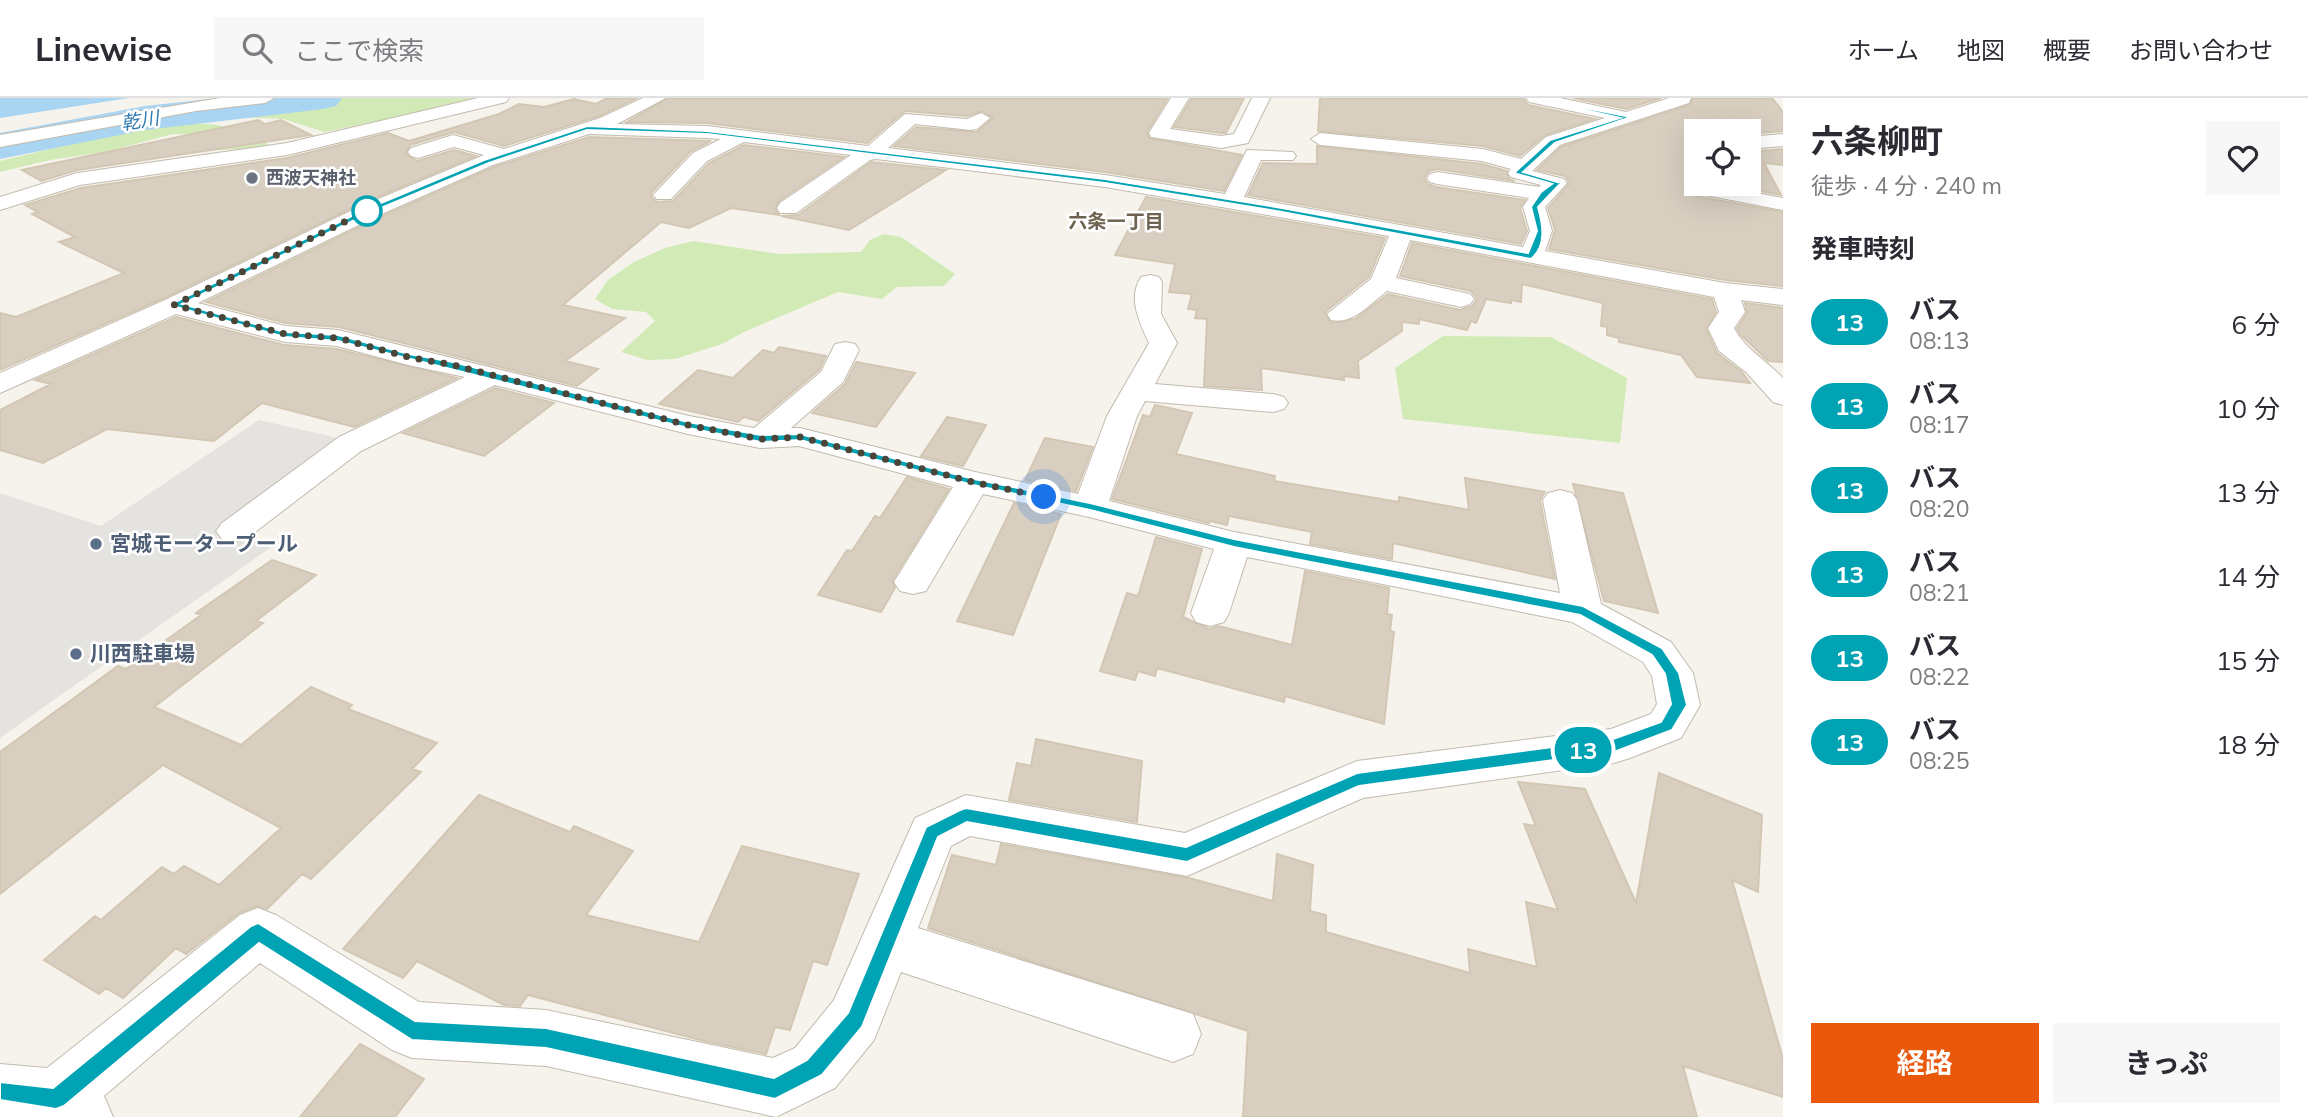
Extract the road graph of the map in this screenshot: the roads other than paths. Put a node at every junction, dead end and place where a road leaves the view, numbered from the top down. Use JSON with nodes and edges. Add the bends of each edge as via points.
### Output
{"nodes":[{"id":1,"x":265,"y":98,"type":"edge"},
{"id":2,"x":500,"y":98,"type":"edge"},
{"id":3,"x":657,"y":98,"type":"edge"},
{"id":4,"x":1180,"y":98,"type":"edge"},
{"id":5,"x":1261,"y":98,"type":"edge"},
{"id":6,"x":1543,"y":99,"type":"edge"},
{"id":7,"x":1683,"y":99,"type":"edge"},
{"id":8,"x":1628,"y":117,"type":"junction"},
{"id":9,"x":981,"y":118,"type":"dead end"},
{"id":10,"x":542,"y":122,"type":"dead end"},
{"id":11,"x":582,"y":129,"type":"junction"},
{"id":12,"x":738,"y":138,"type":"junction"},
{"id":13,"x":1320,"y":139,"type":"dead end"},
{"id":14,"x":1783,"y":140,"type":"edge"},
{"id":15,"x":0,"y":141,"type":"edge"},
{"id":16,"x":1761,"y":142,"type":"edge"},
{"id":17,"x":1034,"y":151,"type":"dead end"},
{"id":18,"x":418,"y":152,"type":"dead end"},
{"id":19,"x":869,"y":153,"type":"junction"},
{"id":20,"x":506,"y":155,"type":"junction"},
{"id":21,"x":1286,"y":156,"type":"dead end"},
{"id":22,"x":1121,"y":164,"type":"dead end"},
{"id":23,"x":1524,"y":166,"type":"junction"},
{"id":24,"x":1010,"y":170,"type":"junction"},
{"id":25,"x":1437,"y":178,"type":"dead end"},
{"id":26,"x":1105,"y":181,"type":"junction"},
{"id":27,"x":1543,"y":194,"type":"junction"},
{"id":28,"x":664,"y":195,"type":"dead end"},
{"id":29,"x":1740,"y":196,"type":"edge"},
{"id":30,"x":1231,"y":203,"type":"junction"},
{"id":31,"x":0,"y":204,"type":"edge"},
{"id":32,"x":803,"y":204,"type":"dead end"},
{"id":33,"x":1783,"y":204,"type":"edge"},
{"id":34,"x":1401,"y":234,"type":"junction"},
{"id":35,"x":1531,"y":256,"type":"junction"},
{"id":36,"x":1150,"y":282,"type":"dead end"},
{"id":37,"x":1382,"y":283,"type":"junction"},
{"id":38,"x":1725,"y":291,"type":"junction"},
{"id":39,"x":1783,"y":297,"type":"edge"},
{"id":40,"x":1461,"y":299,"type":"dead end"},
{"id":41,"x":174,"y":305,"type":"junction"},
{"id":42,"x":1340,"y":314,"type":"dead end"},
{"id":43,"x":845,"y":350,"type":"dead end"},
{"id":44,"x":1769,"y":367,"type":"edge"},
{"id":45,"x":492,"y":375,"type":"junction"},
{"id":46,"x":0,"y":384,"type":"edge"},
{"id":47,"x":1135,"y":391,"type":"junction"},
{"id":48,"x":1783,"y":396,"type":"edge"},
{"id":49,"x":1273,"y":403,"type":"dead end"},
{"id":50,"x":761,"y":439,"type":"junction"},
{"id":51,"x":973,"y":482,"type":"junction"},
{"id":52,"x":1560,"y":500,"type":"dead end"},
{"id":53,"x":1090,"y":507,"type":"junction"},
{"id":54,"x":234,"y":531,"type":"dead end"},
{"id":55,"x":1234,"y":543,"type":"junction"},
{"id":56,"x":913,"y":582,"type":"dead end"},
{"id":57,"x":1583,"y":611,"type":"junction"},
{"id":58,"x":1210,"y":613,"type":"dead end"},
{"id":59,"x":886,"y":943,"type":"junction"},
{"id":60,"x":1172,"y":1034,"type":"dead end"},
{"id":61,"x":0,"y":1093,"type":"edge"},
{"id":62,"x":70,"y":1108,"type":"edge"}],
"edges":[{"from":1,"to":15,"type":"street"},
{"from":2,"to":31,"type":"street","via":[[287,149],[77,180]]},
{"from":3,"to":11,"type":"street"},
{"from":4,"to":5,"type":"street","via":[[1158,133],[1221,142],[1241,139]]},
{"from":6,"to":8,"type":"street"},
{"from":7,"to":8,"type":"street"},
{"from":8,"to":23,"type":"street","via":[[1553,141]]},
{"from":9,"to":19,"type":"street","via":[[971,125],[911,118]]},
{"from":10,"to":11,"type":"street"},
{"from":11,"to":12,"type":"street","via":[[707,132]]},
{"from":11,"to":20,"type":"street"},
{"from":12,"to":19,"type":"street"},
{"from":12,"to":28,"type":"street","via":[[700,157]]},
{"from":13,"to":23,"type":"street","via":[[1483,155]]},
{"from":14,"to":16,"type":"street"},
{"from":17,"to":24,"type":"street"},
{"from":18,"to":20,"type":"street","via":[[453,141]]},
{"from":19,"to":24,"type":"street","via":[[953,157]]},
{"from":19,"to":32,"type":"street"},
{"from":20,"to":41,"type":"street","via":[[367,212]]},
{"from":21,"to":30,"type":"street","via":[[1254,154]]},
{"from":22,"to":26,"type":"street"},
{"from":23,"to":27,"type":"street","via":[[1518,173],[1557,183]]},
{"from":24,"to":26,"type":"street"},
{"from":25,"to":27,"type":"street"},
{"from":26,"to":30,"type":"street","via":[[1179,204]]},
{"from":27,"to":35,"type":"street","via":[[1534,207],[1541,231]]},
{"from":29,"to":33,"type":"street"},
{"from":30,"to":34,"type":"street"},
{"from":34,"to":35,"type":"street"},
{"from":34,"to":37,"type":"street"},
{"from":35,"to":38,"type":"street"},
{"from":36,"to":47,"type":"street","via":[[1148,314],[1163,343]]},
{"from":37,"to":40,"type":"street"},
{"from":37,"to":42,"type":"street"},
{"from":38,"to":39,"type":"street"},
{"from":38,"to":44,"type":"street","via":[[1732,312],[1721,328],[1729,345]]},
{"from":41,"to":45,"type":"street","via":[[285,334],[338,338]]},
{"from":41,"to":46,"type":"street"},
{"from":43,"to":50,"type":"street","via":[[833,376]]},
{"from":44,"to":48,"type":"street"},
{"from":45,"to":50,"type":"street"},
{"from":45,"to":54,"type":"street","via":[[350,444]]},
{"from":47,"to":49,"type":"street"},
{"from":47,"to":53,"type":"street"},
{"from":50,"to":51,"type":"street","via":[[800,437]]},
{"from":51,"to":53,"type":"street"},
{"from":51,"to":56,"type":"street"},
{"from":52,"to":57,"type":"street"},
{"from":53,"to":55,"type":"street"},
{"from":55,"to":57,"type":"street"},
{"from":55,"to":58,"type":"street"},
{"from":57,"to":59,"type":"street","via":[[1657,652],[1672,673],[1679,705],[1666,726],[1614,746],[1357,780],[1187,855],[966,815],[932,832]]},
{"from":59,"to":60,"type":"street"},
{"from":59,"to":62,"type":"street","via":[[855,1020],[815,1068],[775,1088],[546,1038],[412,1030],[258,932]]},
{"from":61,"to":62,"type":"street"}]}
